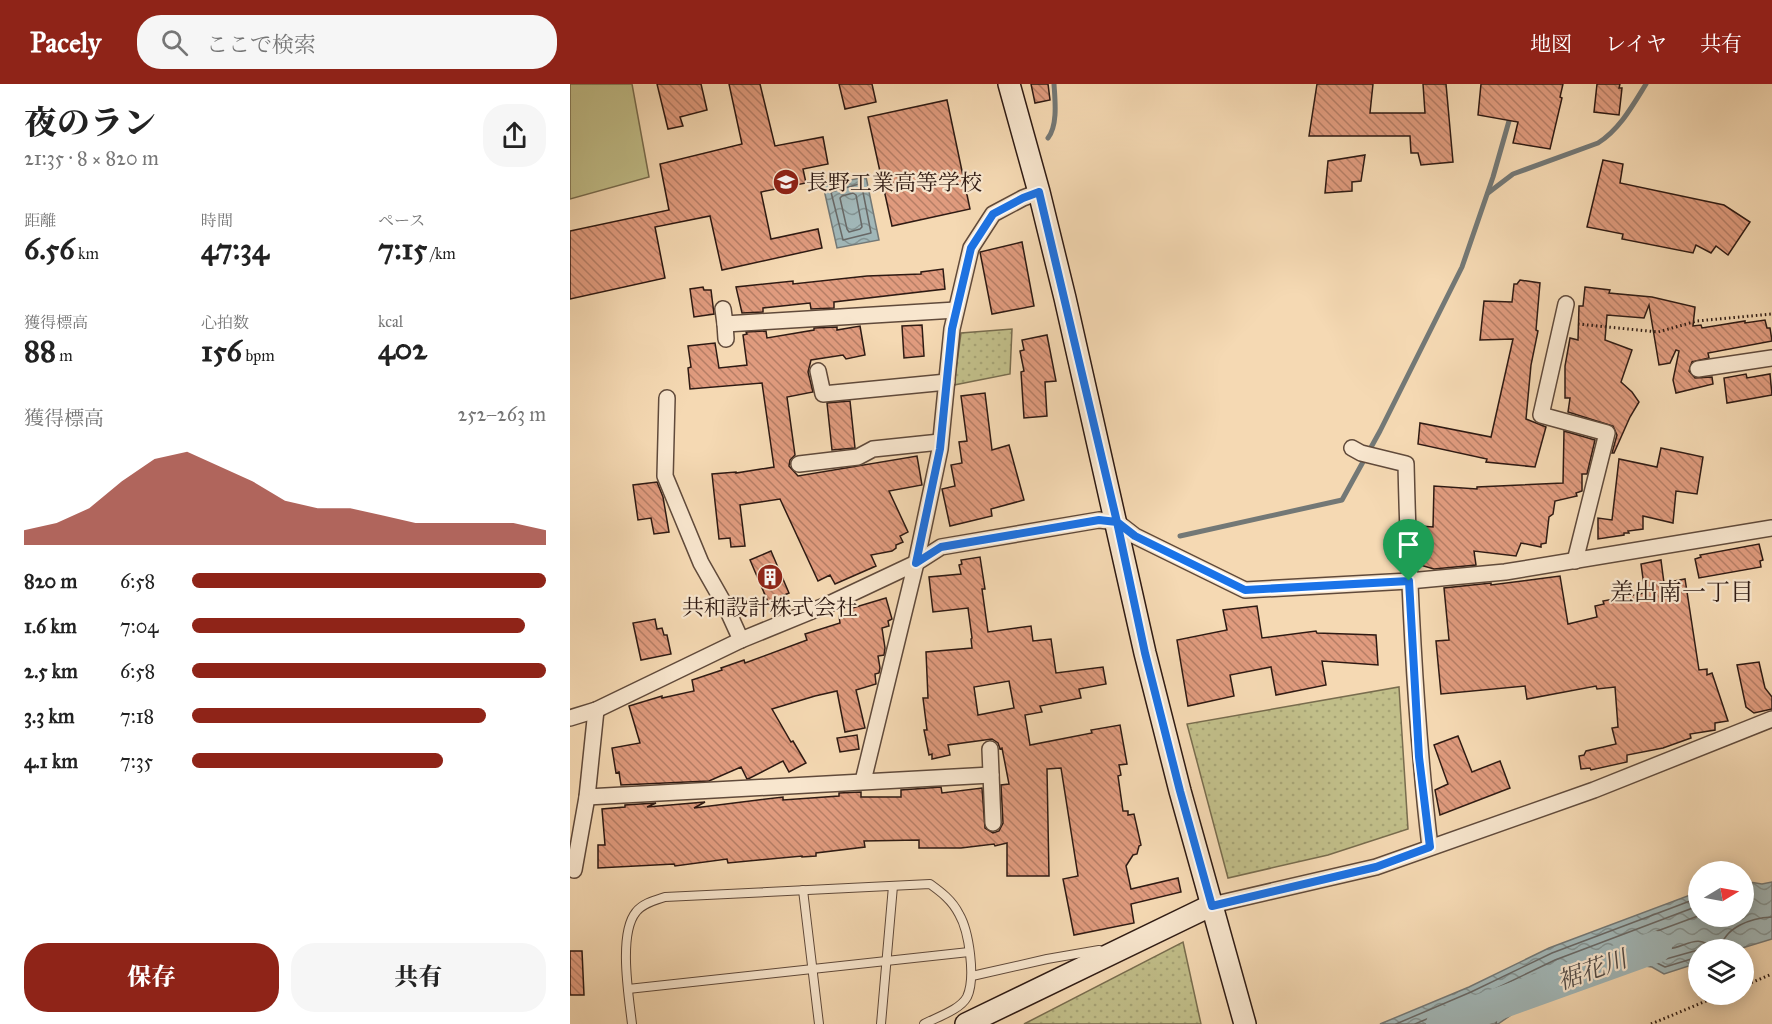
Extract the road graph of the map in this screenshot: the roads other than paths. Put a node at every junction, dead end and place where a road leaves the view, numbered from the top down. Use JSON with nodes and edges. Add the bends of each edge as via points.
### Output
{"nodes":[{"id":1,"x":1009,"y":84,"type":"edge"},
{"id":2,"x":1039,"y":192,"type":"junction"},
{"id":3,"x":1566,"y":304,"type":"dead end"},
{"id":4,"x":956,"y":310,"type":"junction"},
{"id":5,"x":725,"y":324,"type":"dead end"},
{"id":6,"x":1772,"y":358,"type":"edge"},
{"id":7,"x":1698,"y":369,"type":"dead end"},
{"id":8,"x":818,"y":371,"type":"dead end"},
{"id":9,"x":947,"y":382,"type":"junction"},
{"id":10,"x":667,"y":398,"type":"dead end"},
{"id":11,"x":940,"y":442,"type":"junction"},
{"id":12,"x":1362,"y":452,"type":"dead end"},
{"id":13,"x":799,"y":464,"type":"dead end"},
{"id":14,"x":1117,"y":522,"type":"junction"},
{"id":15,"x":1772,"y":528,"type":"edge"},
{"id":16,"x":1575,"y":561,"type":"junction"},
{"id":17,"x":916,"y":563,"type":"junction"},
{"id":18,"x":1409,"y":581,"type":"junction"},
{"id":19,"x":741,"y":640,"type":"junction"},
{"id":20,"x":596,"y":710,"type":"junction"},
{"id":21,"x":570,"y":718,"type":"edge"},
{"id":22,"x":1772,"y":719,"type":"edge"},
{"id":23,"x":990,"y":749,"type":"dead end"},
{"id":24,"x":991,"y":775,"type":"junction"},
{"id":25,"x":863,"y":781,"type":"junction"},
{"id":26,"x":587,"y":797,"type":"junction"},
{"id":27,"x":993,"y":824,"type":"dead end"},
{"id":28,"x":1430,"y":847,"type":"junction"},
{"id":29,"x":574,"y":870,"type":"dead end"},
{"id":30,"x":893,"y":886,"type":"junction"},
{"id":31,"x":803,"y":890,"type":"junction"},
{"id":32,"x":1215,"y":914,"type":"junction"},
{"id":33,"x":969,"y":952,"type":"junction"},
{"id":34,"x":1112,"y":952,"type":"junction"},
{"id":35,"x":885,"y":961,"type":"junction"},
{"id":36,"x":813,"y":970,"type":"junction"},
{"id":37,"x":972,"y":976,"type":"junction"},
{"id":38,"x":628,"y":989,"type":"junction"},
{"id":39,"x":632,"y":1024,"type":"edge"},
{"id":40,"x":819,"y":1024,"type":"edge"},
{"id":41,"x":881,"y":1024,"type":"edge"},
{"id":42,"x":924,"y":1024,"type":"edge"},
{"id":43,"x":966,"y":1024,"type":"edge"},
{"id":44,"x":1245,"y":1024,"type":"edge"}],
"edges":[{"from":1,"to":2,"type":"street"},
{"from":2,"to":4,"type":"street","via":[[993,214],[971,248]]},
{"from":2,"to":14,"type":"street"},
{"from":3,"to":16,"type":"street","via":[[1541,415],[1607,433]]},
{"from":4,"to":5,"type":"street"},
{"from":4,"to":9,"type":"street"},
{"from":6,"to":7,"type":"street"},
{"from":8,"to":9,"type":"street","via":[[823,394]]},
{"from":9,"to":11,"type":"street"},
{"from":10,"to":19,"type":"street","via":[[665,476],[701,562]]},
{"from":11,"to":13,"type":"street","via":[[873,449],[858,457]]},
{"from":11,"to":17,"type":"street"},
{"from":12,"to":18,"type":"street","via":[[1406,464]]},
{"from":14,"to":17,"type":"street","via":[[1099,520],[941,547]]},
{"from":14,"to":18,"type":"street","via":[[1135,536],[1245,590]]},
{"from":14,"to":32,"type":"street","via":[[1145,653]]},
{"from":15,"to":16,"type":"street"},
{"from":16,"to":18,"type":"street"},
{"from":17,"to":19,"type":"street"},
{"from":17,"to":25,"type":"street"},
{"from":18,"to":28,"type":"street","via":[[1419,757]]},
{"from":19,"to":20,"type":"street"},
{"from":20,"to":21,"type":"street"},
{"from":20,"to":26,"type":"street"},
{"from":22,"to":28,"type":"street","via":[[1594,790]]},
{"from":23,"to":24,"type":"street"},
{"from":24,"to":25,"type":"street"},
{"from":24,"to":27,"type":"street"},
{"from":25,"to":26,"type":"street"},
{"from":26,"to":29,"type":"street"},
{"from":28,"to":32,"type":"street","via":[[1376,867]]},
{"from":30,"to":31,"type":"lane"},
{"from":30,"to":33,"type":"lane","via":[[930,884],[946,896],[959,912]]},
{"from":30,"to":35,"type":"lane"},
{"from":31,"to":36,"type":"lane"},
{"from":31,"to":38,"type":"lane","via":[[665,897],[649,902],[636,911],[625,949]]},
{"from":32,"to":34,"type":"street"},
{"from":32,"to":44,"type":"street"},
{"from":33,"to":35,"type":"lane"},
{"from":33,"to":37,"type":"lane"},
{"from":34,"to":37,"type":"lane","via":[[1058,957]]},
{"from":34,"to":43,"type":"street"},
{"from":35,"to":36,"type":"lane"},
{"from":35,"to":41,"type":"lane"},
{"from":36,"to":38,"type":"lane"},
{"from":36,"to":40,"type":"lane"},
{"from":37,"to":42,"type":"lane","via":[[967,997],[958,1006]]},
{"from":38,"to":39,"type":"lane"}]}
